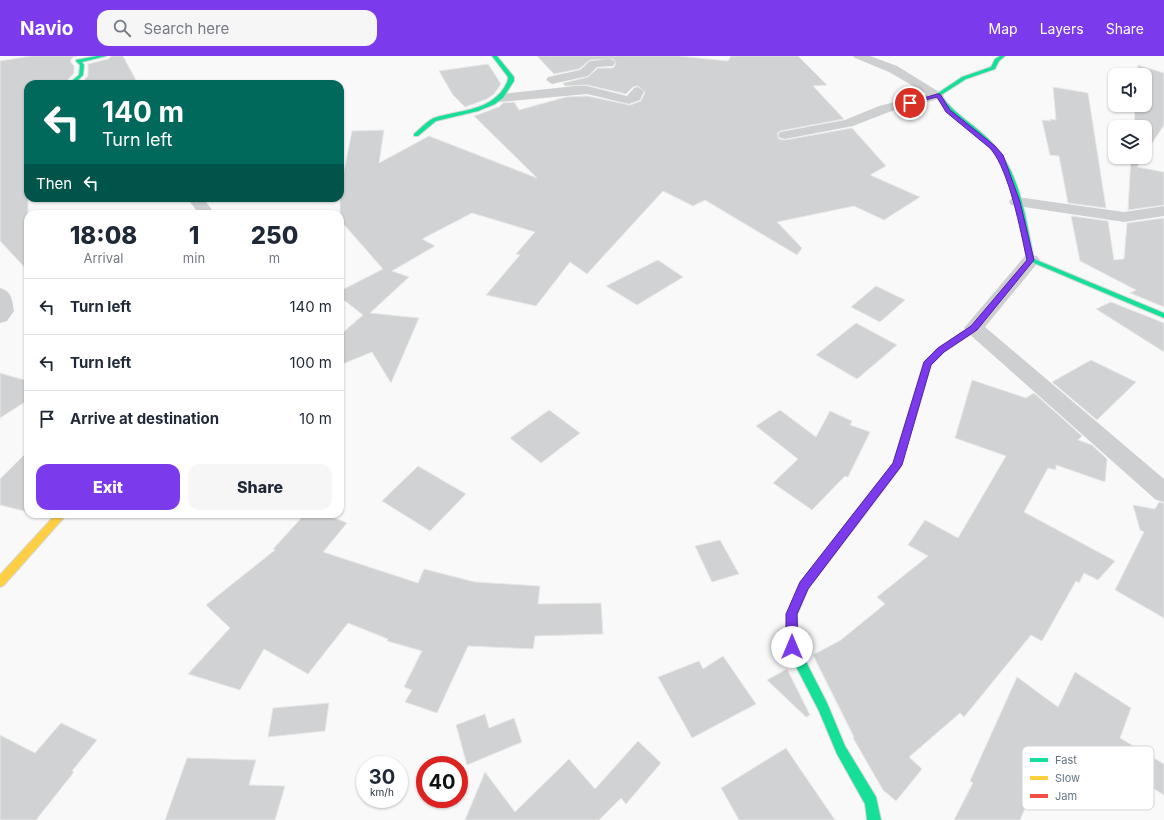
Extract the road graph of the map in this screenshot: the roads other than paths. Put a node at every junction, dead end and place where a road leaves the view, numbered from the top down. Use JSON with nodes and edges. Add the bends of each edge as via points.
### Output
{"nodes":[{"id":1,"x":104,"y":56,"type":"edge"},
{"id":2,"x":494,"y":56,"type":"edge"},
{"id":3,"x":860,"y":56,"type":"edge"},
{"id":4,"x":1003,"y":56,"type":"edge"},
{"id":5,"x":609,"y":63,"type":"dead end"},
{"id":6,"x":75,"y":80,"type":"edge"},
{"id":7,"x":504,"y":92,"type":"junction"},
{"id":8,"x":638,"y":92,"type":"dead end"},
{"id":9,"x":938,"y":95,"type":"junction"},
{"id":10,"x":416,"y":135,"type":"dead end"},
{"id":11,"x":786,"y":135,"type":"dead end"},
{"id":12,"x":197,"y":202,"type":"edge"},
{"id":13,"x":1017,"y":202,"type":"junction"},
{"id":14,"x":204,"y":210,"type":"edge"},
{"id":15,"x":1164,"y":211,"type":"edge"},
{"id":16,"x":1031,"y":260,"type":"junction"},
{"id":17,"x":0,"y":294,"type":"edge"},
{"id":18,"x":1164,"y":316,"type":"edge"},
{"id":19,"x":0,"y":317,"type":"edge"},
{"id":20,"x":974,"y":328,"type":"junction"},
{"id":21,"x":1164,"y":493,"type":"edge"},
{"id":22,"x":58,"y":518,"type":"edge"},
{"id":23,"x":0,"y":582,"type":"edge"},
{"id":24,"x":874,"y":820,"type":"edge"}],
"edges":[{"from":1,"to":6,"type":"street","via":[[78,61],[82,65],[81,75]]},
{"from":2,"to":7,"type":"street","via":[[511,77]]},
{"from":3,"to":9,"type":"street","via":[[893,69]]},
{"from":4,"to":9,"type":"street","via":[[997,60],[994,68],[964,79]]},
{"from":5,"to":7,"type":"street","via":[[594,64],[576,76]]},
{"from":7,"to":8,"type":"street","via":[[587,90],[629,100]]},
{"from":7,"to":10,"type":"street","via":[[493,103],[476,110],[434,120]]},
{"from":9,"to":11,"type":"street","via":[[884,109],[848,123]]},
{"from":9,"to":13,"type":"street","via":[[948,111],[1000,155]]},
{"from":12,"to":14,"type":"street"},
{"from":13,"to":15,"type":"street","via":[[1124,217]]},
{"from":13,"to":16,"type":"street"},
{"from":16,"to":18,"type":"street"},
{"from":16,"to":20,"type":"street"},
{"from":17,"to":19,"type":"street","via":[[5,311]]},
{"from":20,"to":21,"type":"street"},
{"from":20,"to":24,"type":"street","via":[[941,350],[927,364],[897,465],[804,586],[792,614],[792,647],[823,707],[841,750],[871,802]]},
{"from":22,"to":23,"type":"street"}]}
